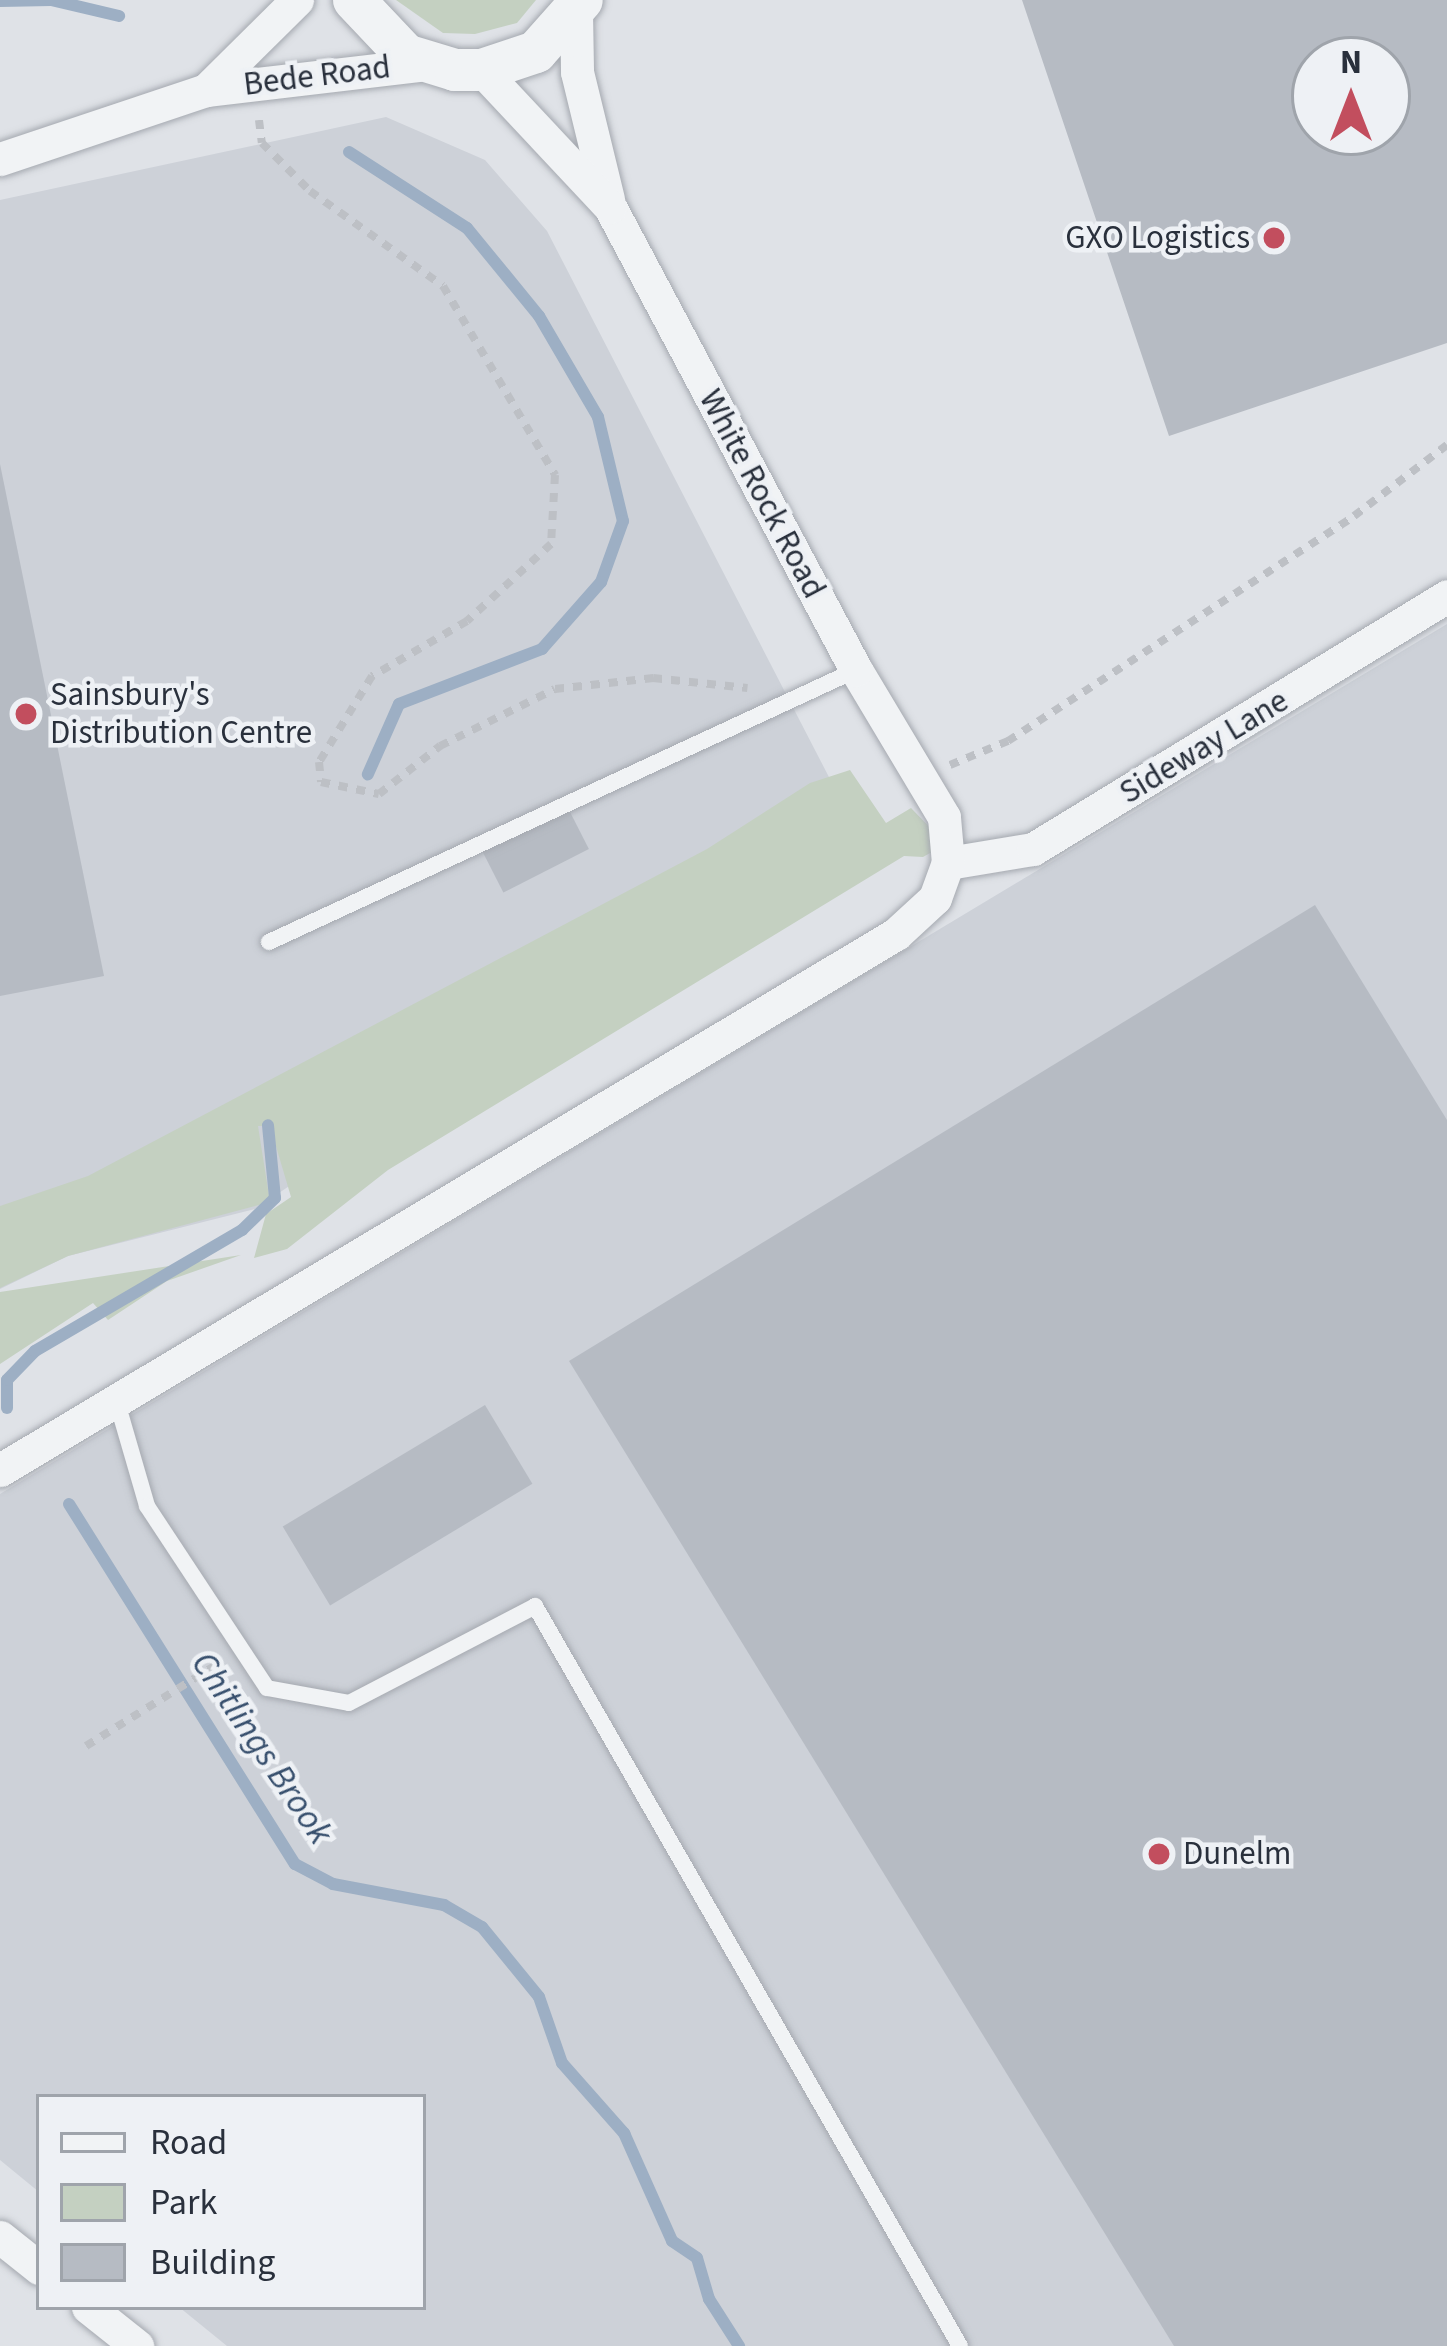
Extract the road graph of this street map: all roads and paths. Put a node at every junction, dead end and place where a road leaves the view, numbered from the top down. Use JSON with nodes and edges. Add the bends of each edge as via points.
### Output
{"nodes":[{"id":1,"x":297,"y":0,"type":"edge"},
{"id":2,"x":355,"y":0,"type":"edge"},
{"id":3,"x":579,"y":6,"type":"edge"},
{"id":4,"x":428,"y":64,"type":"junction"},
{"id":5,"x":482,"y":70,"type":"junction"},
{"id":6,"x":254,"y":82,"type":"junction"},
{"id":7,"x":206,"y":90,"type":"junction"},
{"id":8,"x":0,"y":159,"type":"edge"},
{"id":9,"x":610,"y":207,"type":"junction"},
{"id":10,"x":1447,"y":446,"type":"edge"},
{"id":11,"x":1447,"y":596,"type":"edge"},
{"id":12,"x":856,"y":670,"type":"junction"},
{"id":13,"x":802,"y":694,"type":"junction"},
{"id":14,"x":918,"y":778,"type":"junction"},
{"id":15,"x":948,"y":863,"type":"junction"},
{"id":16,"x":269,"y":942,"type":"dead end"},
{"id":17,"x":116,"y":1399,"type":"junction"},
{"id":18,"x":0,"y":1470,"type":"edge"},
{"id":19,"x":198,"y":1676,"type":"dead end"},
{"id":20,"x":86,"y":1746,"type":"dead end"},
{"id":21,"x":0,"y":2237,"type":"edge"},
{"id":22,"x":36,"y":2266,"type":"edge"},
{"id":23,"x":92,"y":2310,"type":"edge"},
{"id":24,"x":136,"y":2346,"type":"edge"},
{"id":25,"x":960,"y":2346,"type":"edge"}],
"edges":[{"from":1,"to":7,"type":"street","name":"Bede Road"},
{"from":2,"to":4,"type":"street","via":[[386,40]]},
{"from":3,"to":5,"type":"street","via":[[536,52]]},
{"from":3,"to":9,"type":"street","name":"White Rock Road","via":[[577,72]]},
{"from":4,"to":5,"type":"street"},
{"from":4,"to":6,"type":"street","name":"Bede Road"},
{"from":5,"to":9,"type":"street","name":"White Rock Road"},
{"from":6,"to":7,"type":"street","name":"Bede Road"},
{"from":6,"to":13,"type":"path","via":[[262,142],[310,191],[443,286],[555,476],[551,544],[467,621],[372,676],[319,762],[321,782],[379,794],[440,746],[555,689],[653,678]]},
{"from":7,"to":8,"type":"street","name":"Bede Road"},
{"from":9,"to":12,"type":"street","name":"White Rock Road"},
{"from":10,"to":14,"type":"path","via":[[1354,516],[1008,741]]},
{"from":11,"to":15,"type":"street","name":"Sideway Lane","via":[[1033,849]]},
{"from":12,"to":13,"type":"lane"},
{"from":12,"to":14,"type":"street","name":"White Rock Road"},
{"from":13,"to":16,"type":"lane"},
{"from":14,"to":15,"type":"street","name":"White Rock Road","via":[[944,817]]},
{"from":15,"to":17,"type":"street","via":[[935,898],[896,934]]},
{"from":17,"to":18,"type":"street"},
{"from":17,"to":25,"type":"lane","via":[[146,1506],[267,1688],[350,1703],[536,1606]]},
{"from":19,"to":20,"type":"path"},
{"from":21,"to":22,"type":"street"},
{"from":23,"to":24,"type":"street"}]}
